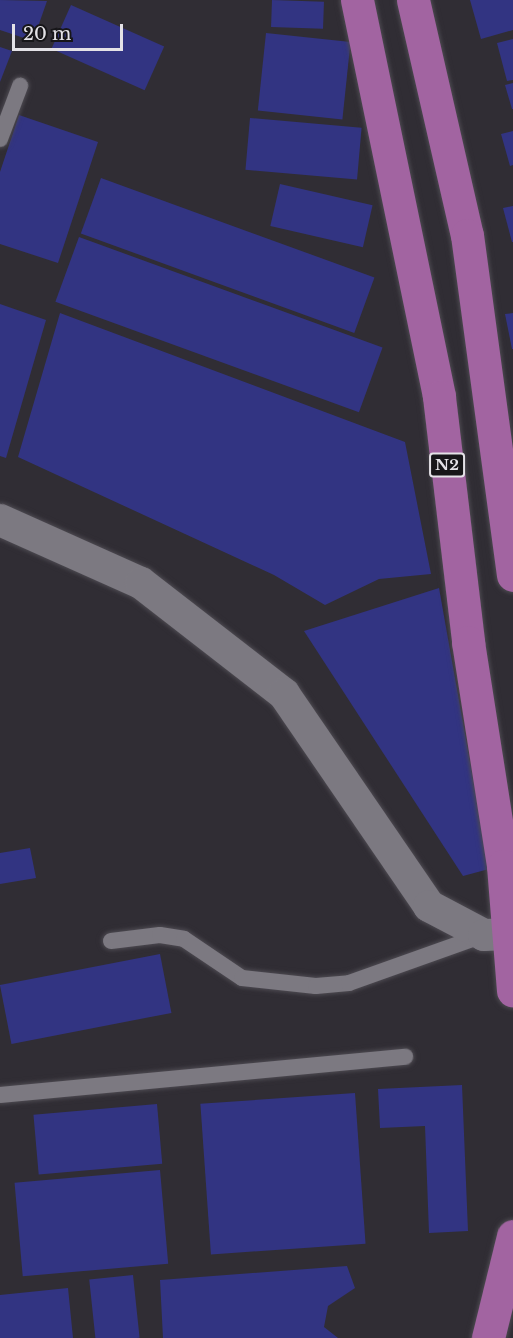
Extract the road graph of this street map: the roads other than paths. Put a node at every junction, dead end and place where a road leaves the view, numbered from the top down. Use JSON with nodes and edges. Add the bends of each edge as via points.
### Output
{"nodes":[{"id":1,"x":357,"y":0,"type":"edge"},
{"id":2,"x":413,"y":0,"type":"edge"},
{"id":3,"x":20,"y":86,"type":"dead end"},
{"id":4,"x":0,"y":139,"type":"edge"},
{"id":5,"x":0,"y":520,"type":"edge"},
{"id":6,"x":513,"y":575,"type":"edge"},
{"id":7,"x":497,"y":934,"type":"junction"},
{"id":8,"x":111,"y":941,"type":"dead end"},
{"id":9,"x":513,"y":991,"type":"edge"},
{"id":10,"x":405,"y":1057,"type":"dead end"},
{"id":11,"x":0,"y":1095,"type":"edge"},
{"id":12,"x":513,"y":1236,"type":"edge"},
{"id":13,"x":489,"y":1338,"type":"edge"}],
"edges":[{"from":1,"to":7,"type":"highway","number":"N2","via":[[440,397]]},
{"from":2,"to":6,"type":"highway","via":[[467,235]]},
{"from":3,"to":4,"type":"lane"},
{"from":5,"to":7,"type":"street","via":[[141,583],[284,694],[429,906]]},
{"from":7,"to":8,"type":"lane","via":[[349,983],[316,986],[242,978],[184,939],[160,935]]},
{"from":7,"to":9,"type":"highway","number":"N2"},
{"from":10,"to":11,"type":"lane"},
{"from":12,"to":13,"type":"highway"}]}
